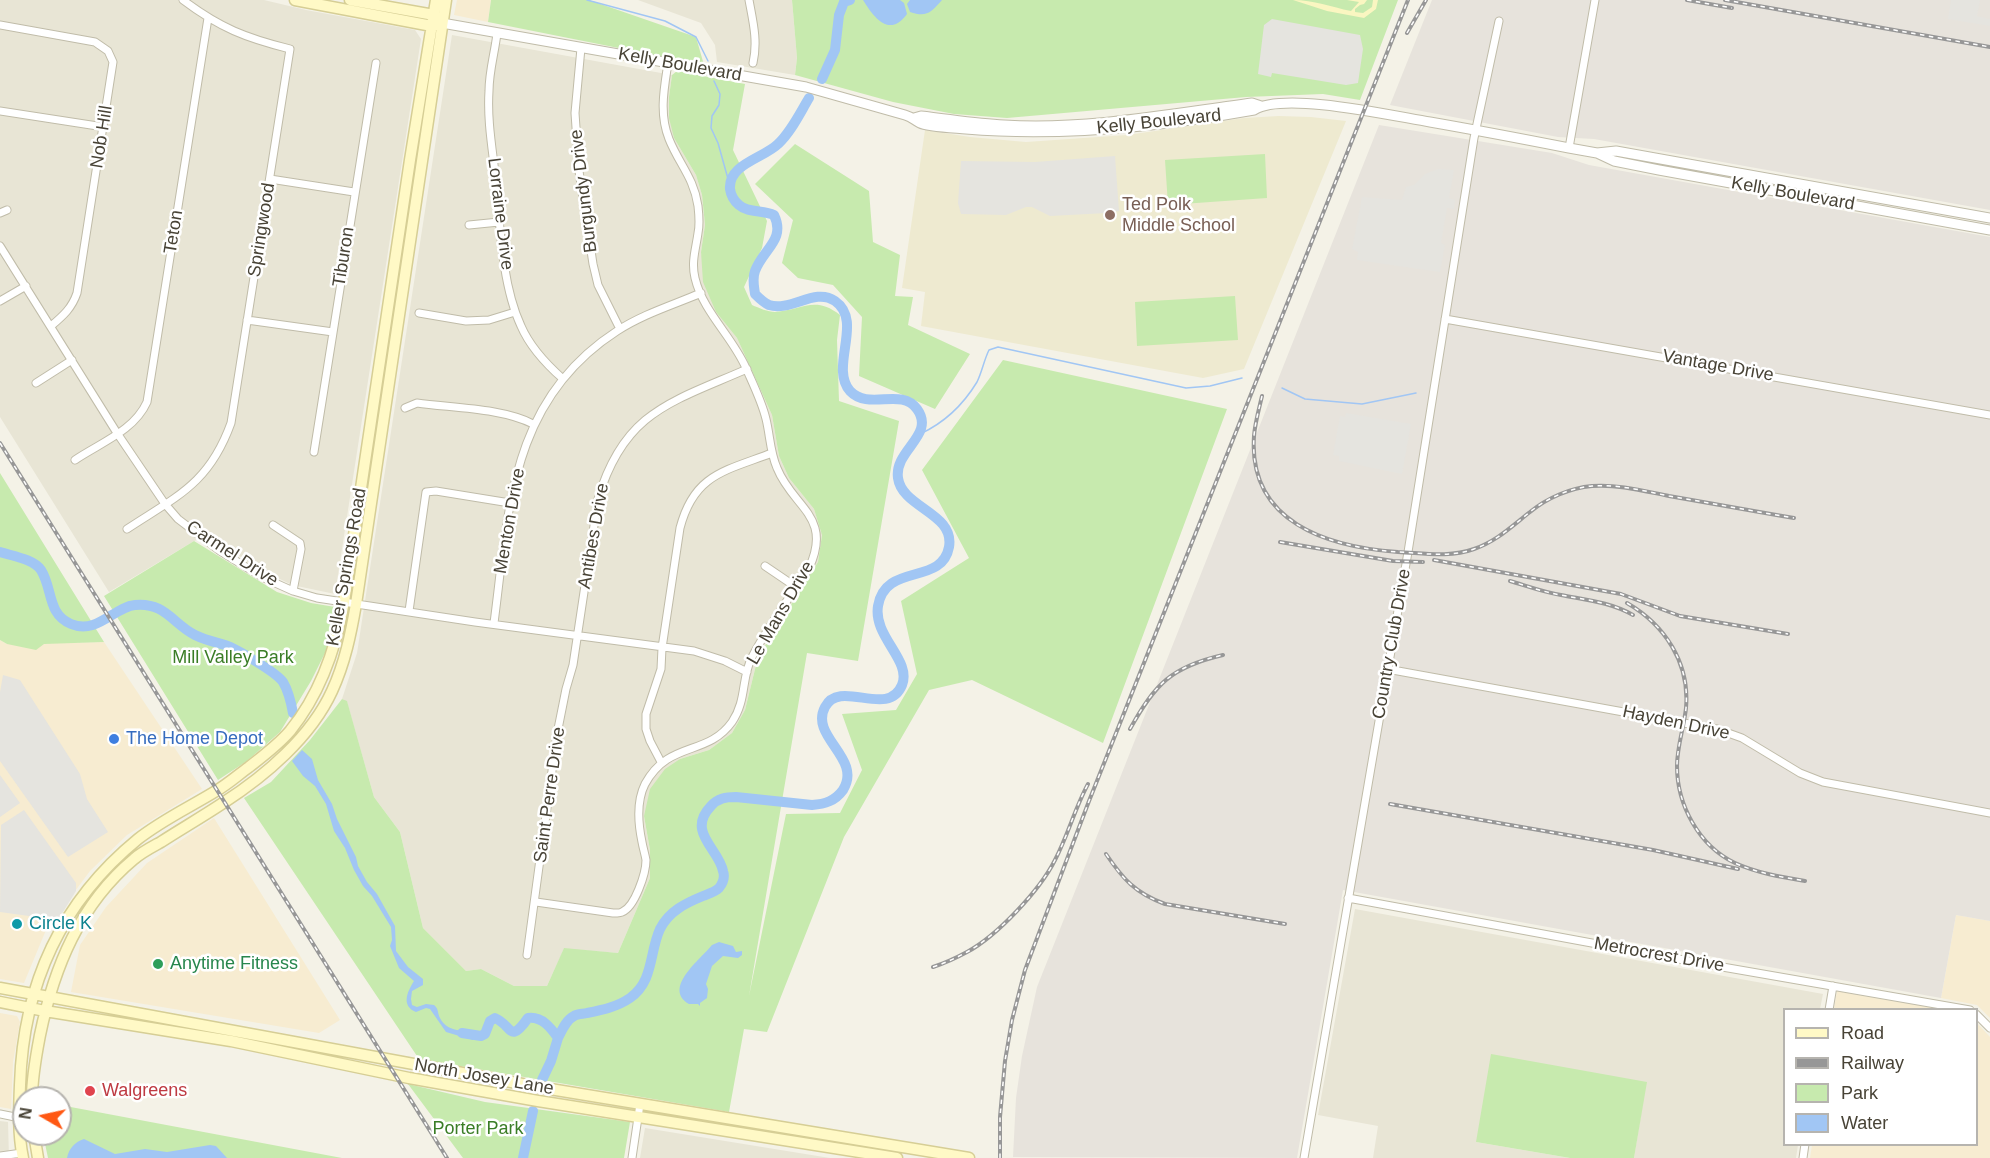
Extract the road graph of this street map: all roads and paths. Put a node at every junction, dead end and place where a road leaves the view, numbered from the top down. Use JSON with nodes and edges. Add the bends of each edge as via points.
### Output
{"nodes":[{"id":1,"x":183,"y":0,"type":"edge"},
{"id":2,"x":295,"y":0,"type":"edge"},
{"id":3,"x":350,"y":0,"type":"edge"},
{"id":4,"x":436,"y":0,"type":"edge"},
{"id":5,"x":446,"y":0,"type":"edge"},
{"id":6,"x":749,"y":0,"type":"edge"},
{"id":7,"x":1595,"y":0,"type":"edge"},
{"id":8,"x":340,"y":5,"type":"edge"},
{"id":9,"x":434,"y":15,"type":"junction"},
{"id":10,"x":208,"y":18,"type":"junction"},
{"id":11,"x":1499,"y":21,"type":"dead end"},
{"id":12,"x":0,"y":25,"type":"edge"},
{"id":13,"x":437,"y":25,"type":"junction"},
{"id":14,"x":496,"y":33,"type":"junction"},
{"id":15,"x":581,"y":48,"type":"junction"},
{"id":16,"x":376,"y":63,"type":"dead end"},
{"id":17,"x":668,"y":63,"type":"junction"},
{"id":18,"x":753,"y":63,"type":"dead end"},
{"id":19,"x":0,"y":111,"type":"edge"},
{"id":20,"x":104,"y":127,"type":"junction"},
{"id":21,"x":1475,"y":130,"type":"junction"},
{"id":22,"x":1569,"y":148,"type":"junction"},
{"id":23,"x":1597,"y":153,"type":"junction"},
{"id":24,"x":1685,"y":163,"type":"junction"},
{"id":25,"x":1683,"y":174,"type":"junction"},
{"id":26,"x":270,"y":179,"type":"junction"},
{"id":27,"x":1840,"y":190,"type":"junction"},
{"id":28,"x":354,"y":192,"type":"junction"},
{"id":29,"x":1838,"y":202,"type":"junction"},
{"id":30,"x":1989,"y":217,"type":"edge"},
{"id":31,"x":499,"y":222,"type":"junction"},
{"id":32,"x":469,"y":225,"type":"dead end"},
{"id":33,"x":1988,"y":230,"type":"edge"},
{"id":34,"x":0,"y":246,"type":"edge"},
{"id":35,"x":26,"y":286,"type":"junction"},
{"id":36,"x":701,"y":293,"type":"junction"},
{"id":37,"x":0,"y":301,"type":"edge"},
{"id":38,"x":515,"y":312,"type":"junction"},
{"id":39,"x":419,"y":313,"type":"dead end"},
{"id":40,"x":1445,"y":319,"type":"junction"},
{"id":41,"x":247,"y":320,"type":"junction"},
{"id":42,"x":51,"y":326,"type":"junction"},
{"id":43,"x":620,"y":329,"type":"junction"},
{"id":44,"x":333,"y":332,"type":"junction"},
{"id":45,"x":72,"y":360,"type":"junction"},
{"id":46,"x":747,"y":369,"type":"junction"},
{"id":47,"x":563,"y":380,"type":"junction"},
{"id":48,"x":36,"y":383,"type":"dead end"},
{"id":49,"x":405,"y":408,"type":"dead end"},
{"id":50,"x":1990,"y":415,"type":"edge"},
{"id":51,"x":533,"y":424,"type":"junction"},
{"id":52,"x":117,"y":433,"type":"junction"},
{"id":53,"x":314,"y":452,"type":"dead end"},
{"id":54,"x":772,"y":453,"type":"junction"},
{"id":55,"x":75,"y":460,"type":"dead end"},
{"id":56,"x":510,"y":503,"type":"junction"},
{"id":57,"x":165,"y":504,"type":"junction"},
{"id":58,"x":273,"y":525,"type":"dead end"},
{"id":59,"x":127,"y":529,"type":"dead end"},
{"id":60,"x":765,"y":566,"type":"dead end"},
{"id":61,"x":796,"y":587,"type":"junction"},
{"id":62,"x":293,"y":591,"type":"junction"},
{"id":63,"x":344,"y":602,"type":"junction"},
{"id":64,"x":356,"y":603,"type":"junction"},
{"id":65,"x":408,"y":611,"type":"junction"},
{"id":66,"x":494,"y":623,"type":"junction"},
{"id":67,"x":578,"y":636,"type":"junction"},
{"id":68,"x":662,"y":648,"type":"junction"},
{"id":69,"x":1387,"y":669,"type":"junction"},
{"id":70,"x":747,"y":672,"type":"junction"},
{"id":71,"x":319,"y":682,"type":"junction"},
{"id":72,"x":333,"y":689,"type":"junction"},
{"id":73,"x":662,"y":762,"type":"junction"},
{"id":74,"x":194,"y":804,"type":"junction"},
{"id":75,"x":1990,"y":813,"type":"edge"},
{"id":76,"x":176,"y":832,"type":"junction"},
{"id":77,"x":1348,"y":898,"type":"junction"},
{"id":78,"x":536,"y":902,"type":"junction"},
{"id":79,"x":527,"y":955,"type":"dead end"},
{"id":80,"x":1833,"y":986,"type":"junction"},
{"id":81,"x":0,"y":988,"type":"edge"},
{"id":82,"x":34,"y":994,"type":"junction"},
{"id":83,"x":48,"y":996,"type":"junction"},
{"id":84,"x":0,"y":1002,"type":"edge"},
{"id":85,"x":31,"y":1008,"type":"junction"},
{"id":86,"x":1829,"y":1008,"type":"edge"},
{"id":87,"x":1959,"y":1008,"type":"edge"},
{"id":88,"x":45,"y":1011,"type":"junction"},
{"id":89,"x":1978,"y":1015,"type":"edge"},
{"id":90,"x":1990,"y":1028,"type":"edge"},
{"id":91,"x":351,"y":1053,"type":"junction"},
{"id":92,"x":301,"y":1055,"type":"junction"},
{"id":93,"x":21,"y":1086,"type":"edge"},
{"id":94,"x":32,"y":1086,"type":"edge"},
{"id":95,"x":640,"y":1104,"type":"junction"},
{"id":96,"x":638,"y":1117,"type":"junction"},
{"id":97,"x":928,"y":1155,"type":"edge"},
{"id":98,"x":0,"y":1156,"type":"edge"},
{"id":99,"x":22,"y":1156,"type":"edge"},
{"id":100,"x":941,"y":1156,"type":"edge"},
{"id":101,"x":632,"y":1158,"type":"edge"},
{"id":102,"x":897,"y":1158,"type":"edge"},
{"id":103,"x":969,"y":1158,"type":"edge"},
{"id":104,"x":1304,"y":1158,"type":"edge"}],
"edges":[{"from":1,"to":10,"type":"street","name":"Springwood"},
{"from":2,"to":8,"type":"main road","name":"Kelly Boulevard"},
{"from":3,"to":9,"type":"main road"},
{"from":4,"to":9,"type":"main road"},
{"from":5,"to":13,"type":"main road","name":"Keller Springs Road"},
{"from":6,"to":18,"type":"street","via":[[756,34]]},
{"from":7,"to":22,"type":"street"},
{"from":8,"to":13,"type":"main road","name":"Kelly Boulevard"},
{"from":9,"to":13,"type":"main road"},
{"from":10,"to":26,"type":"street","name":"Springwood","via":[[243,36],[290,50]]},
{"from":10,"to":52,"type":"street","name":"Teton","via":[[147,402],[133,422]]},
{"from":11,"to":21,"type":"street","name":"Country Club Drive"},
{"from":12,"to":20,"type":"street","name":"Nob Hill","via":[[95,42],[108,51],[113,63]]},
{"from":13,"to":14,"type":"street","name":"Kelly Boulevard"},
{"from":13,"to":63,"type":"main road","name":"Keller Springs Road"},
{"from":13,"to":64,"type":"main road","name":"Keller Springs Road"},
{"from":14,"to":15,"type":"street","name":"Kelly Boulevard"},
{"from":14,"to":31,"type":"street","name":"Lorraine Drive","via":[[489,106]]},
{"from":15,"to":17,"type":"street","name":"Kelly Boulevard"},
{"from":15,"to":43,"type":"street","name":"Burgundy Drive","via":[[575,113],[579,171],[598,285]]},
{"from":16,"to":28,"type":"street","name":"Tiburon"},
{"from":17,"to":21,"type":"street","name":"Kelly Boulevard","via":[[806,87],[914,118],[1003,125],[1106,125],[1208,118],[1261,106],[1292,104],[1330,105]]},
{"from":17,"to":36,"type":"street","name":"Le Mans Drive","via":[[663,116],[668,138],[694,188],[699,219],[693,267]]},
{"from":19,"to":20,"type":"street"},
{"from":20,"to":42,"type":"street","name":"Nob Hill","via":[[77,293],[65,314]]},
{"from":21,"to":22,"type":"street","name":"Kelly Boulevard"},
{"from":21,"to":40,"type":"street","name":"Country Club Drive"},
{"from":22,"to":23,"type":"street","name":"Kelly Boulevard"},
{"from":23,"to":24,"type":"street","name":"Kelly Boulevard","via":[[1616,151]]},
{"from":23,"to":25,"type":"street","name":"Kelly Boulevard","via":[[1614,161]]},
{"from":24,"to":25,"type":"street"},
{"from":24,"to":27,"type":"street","name":"Kelly Boulevard"},
{"from":25,"to":29,"type":"street","name":"Kelly Boulevard"},
{"from":26,"to":28,"type":"street"},
{"from":26,"to":41,"type":"street","name":"Springwood"},
{"from":27,"to":29,"type":"street"},
{"from":27,"to":30,"type":"street","name":"Kelly Boulevard"},
{"from":28,"to":44,"type":"street","name":"Tiburon"},
{"from":29,"to":33,"type":"street","name":"Kelly Boulevard"},
{"from":30,"to":33,"type":"street"},
{"from":31,"to":32,"type":"street"},
{"from":31,"to":38,"type":"street","name":"Lorraine Drive"},
{"from":34,"to":35,"type":"street","name":"Carmel Drive"},
{"from":35,"to":37,"type":"street"},
{"from":35,"to":42,"type":"street","name":"Carmel Drive"},
{"from":36,"to":43,"type":"street","name":"Menton Drive"},
{"from":36,"to":46,"type":"street","name":"Le Mans Drive"},
{"from":38,"to":39,"type":"street","via":[[489,320],[466,321]]},
{"from":38,"to":47,"type":"street","name":"Lorraine Drive","via":[[528,340]]},
{"from":40,"to":50,"type":"street","name":"Vantage Drive"},
{"from":40,"to":69,"type":"street","name":"Country Club Drive"},
{"from":41,"to":44,"type":"street"},
{"from":41,"to":57,"type":"street","name":"Springwood","via":[[234,408],[225,440],[198,480]]},
{"from":42,"to":45,"type":"street","name":"Carmel Drive"},
{"from":43,"to":47,"type":"street","name":"Menton Drive","via":[[595,347]]},
{"from":44,"to":53,"type":"street","name":"Tiburon"},
{"from":45,"to":48,"type":"street"},
{"from":45,"to":52,"type":"street","name":"Carmel Drive"},
{"from":46,"to":54,"type":"street","name":"Le Mans Drive","via":[[763,409]]},
{"from":46,"to":67,"type":"street","name":"Antibes Drive","via":[[657,410],[645,418],[619,451],[604,477],[598,499]]},
{"from":47,"to":51,"type":"street","name":"Menton Drive"},
{"from":49,"to":51,"type":"street","via":[[417,404],[504,414]]},
{"from":51,"to":56,"type":"street","name":"Menton Drive"},
{"from":52,"to":55,"type":"street","name":"Teton"},
{"from":52,"to":57,"type":"street","name":"Carmel Drive"},
{"from":54,"to":61,"type":"street","name":"Le Mans Drive","via":[[786,485],[808,512],[817,538],[816,553]]},
{"from":54,"to":68,"type":"street","via":[[702,484],[685,510]]},
{"from":56,"to":65,"type":"street","via":[[426,492]]},
{"from":56,"to":66,"type":"street","name":"Menton Drive"},
{"from":57,"to":59,"type":"street","name":"Springwood"},
{"from":57,"to":62,"type":"street","name":"Carmel Drive","via":[[178,519],[220,550],[274,584]]},
{"from":58,"to":62,"type":"street","via":[[300,543]]},
{"from":60,"to":61,"type":"street"},
{"from":61,"to":70,"type":"street","name":"Le Mans Drive","via":[[752,657]]},
{"from":62,"to":63,"type":"street","name":"Carmel Drive"},
{"from":63,"to":64,"type":"street","name":"Carmel Drive"},
{"from":63,"to":71,"type":"main road","name":"Keller Springs Road","via":[[335,646]]},
{"from":64,"to":65,"type":"street","name":"Carmel Drive"},
{"from":64,"to":72,"type":"main road","name":"Keller Springs Road"},
{"from":65,"to":66,"type":"street","name":"Carmel Drive"},
{"from":66,"to":67,"type":"street","name":"Carmel Drive"},
{"from":67,"to":68,"type":"street","name":"Carmel Drive"},
{"from":67,"to":78,"type":"street","name":"Saint Perre Drive","via":[[557,734]]},
{"from":68,"to":70,"type":"street","name":"Carmel Drive","via":[[708,654]]},
{"from":68,"to":73,"type":"street","via":[[661,669],[646,714],[646,729]]},
{"from":69,"to":75,"type":"street","name":"Hayden Drive","via":[[1717,729],[1742,738],[1800,773],[1824,782]]},
{"from":69,"to":77,"type":"street","name":"Country Club Drive"},
{"from":70,"to":73,"type":"street","name":"Le Mans Drive","via":[[740,708],[724,731],[713,740]]},
{"from":71,"to":72,"type":"main road"},
{"from":71,"to":74,"type":"main road","name":"Keller Springs Road","via":[[289,731],[268,752]]},
{"from":72,"to":76,"type":"main road","name":"Keller Springs Road","via":[[300,740],[276,763],[225,802]]},
{"from":73,"to":78,"type":"street","name":"Le Mans Drive","via":[[645,784],[639,805],[638,826],[646,859],[644,877],[628,908],[613,913]]},
{"from":74,"to":76,"type":"main road","via":[[193,815]]},
{"from":74,"to":82,"type":"main road","name":"Keller Springs Road","via":[[140,838],[95,882],[57,935]]},
{"from":76,"to":83,"type":"main road","name":"Keller Springs Road","via":[[136,857],[93,902],[62,956]]},
{"from":77,"to":80,"type":"street","name":"Metrocrest Drive"},
{"from":77,"to":104,"type":"street","name":"Country Club Drive"},
{"from":78,"to":79,"type":"street","name":"Saint Perre Drive"},
{"from":80,"to":86,"type":"street"},
{"from":80,"to":87,"type":"street","name":"Metrocrest Drive"},
{"from":81,"to":82,"type":"main road","name":"North Josey Lane"},
{"from":82,"to":83,"type":"main road","name":"North Josey Lane"},
{"from":82,"to":85,"type":"main road","name":"Keller Springs Road"},
{"from":83,"to":88,"type":"main road","name":"Keller Springs Road"},
{"from":83,"to":91,"type":"main road","name":"North Josey Lane"},
{"from":84,"to":85,"type":"main road","name":"North Josey Lane"},
{"from":85,"to":88,"type":"main road","name":"North Josey Lane"},
{"from":85,"to":93,"type":"main road","name":"Keller Springs Road","via":[[21,1062]]},
{"from":88,"to":92,"type":"main road","name":"North Josey Lane"},
{"from":88,"to":94,"type":"main road","name":"Keller Springs Road"},
{"from":89,"to":90,"type":"street"},
{"from":91,"to":92,"type":"main road","via":[[303,1051]]},
{"from":91,"to":95,"type":"main road","name":"North Josey Lane"},
{"from":92,"to":96,"type":"main road","name":"North Josey Lane","via":[[480,1091]]},
{"from":95,"to":96,"type":"street"},
{"from":95,"to":97,"type":"main road","name":"North Josey Lane"},
{"from":96,"to":101,"type":"street"},
{"from":96,"to":102,"type":"main road","name":"North Josey Lane"},
{"from":97,"to":100,"type":"main road","name":"North Josey Lane"},
{"from":98,"to":99,"type":"street"},
{"from":100,"to":103,"type":"main road","name":"North Josey Lane"}]}
